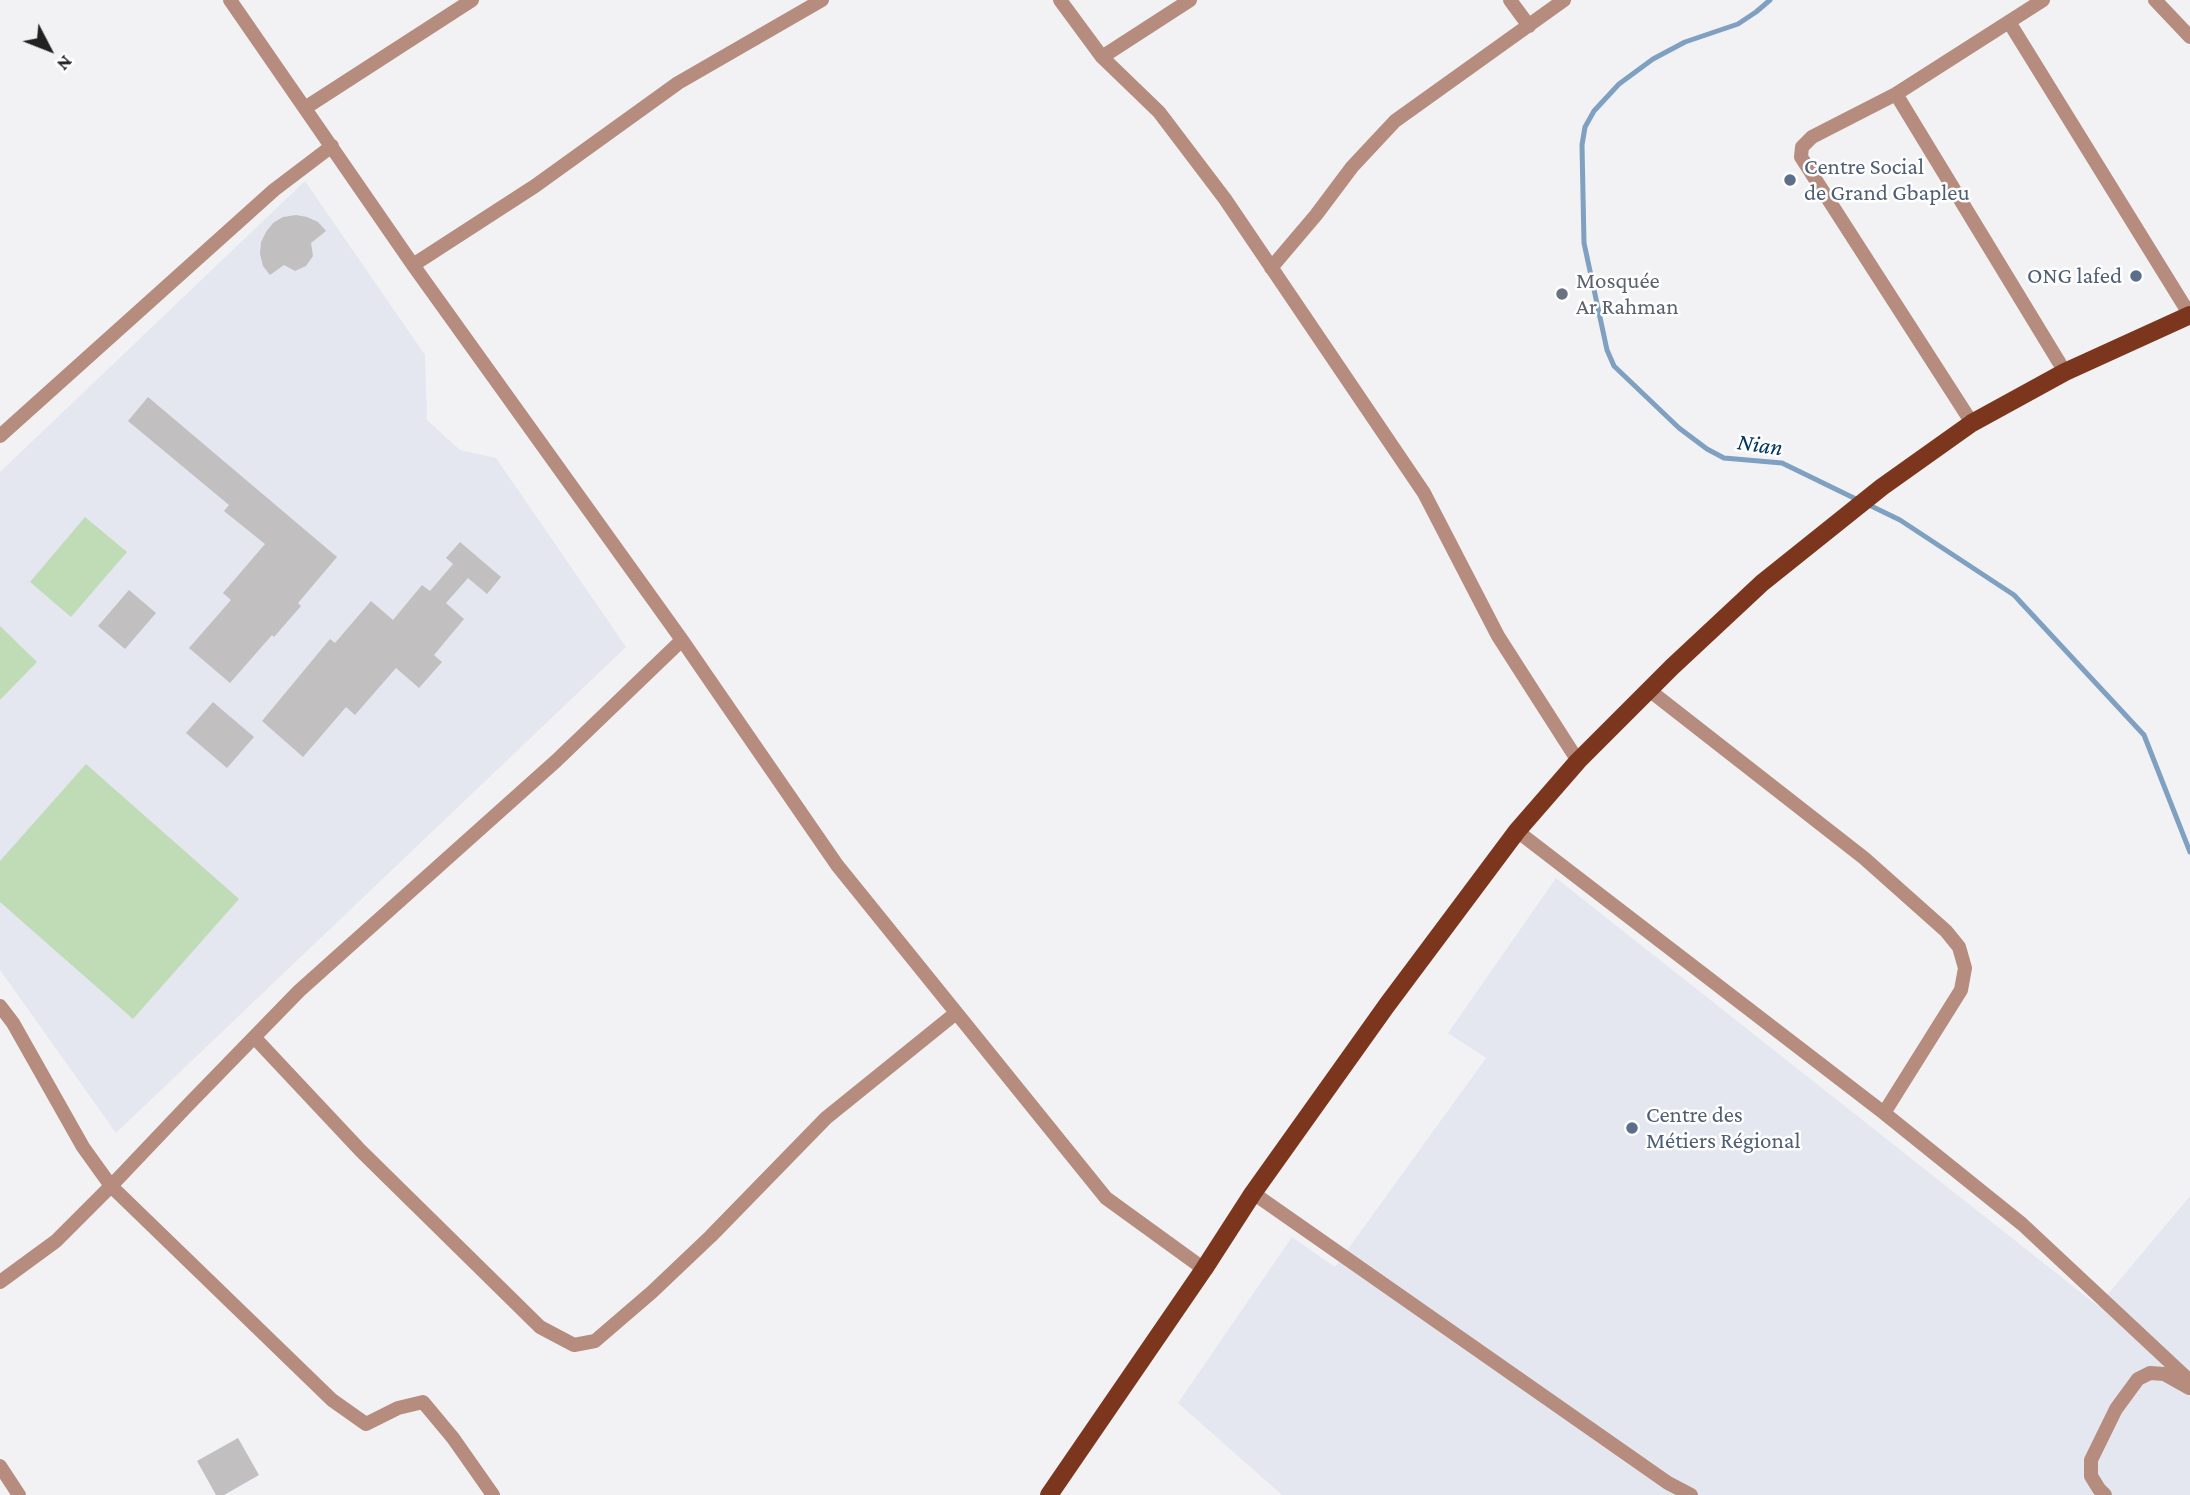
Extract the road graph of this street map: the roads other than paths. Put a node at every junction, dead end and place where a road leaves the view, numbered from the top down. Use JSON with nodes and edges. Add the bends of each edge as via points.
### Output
{"nodes":[{"id":1,"x":230,"y":0,"type":"edge"},
{"id":2,"x":472,"y":0,"type":"edge"},
{"id":3,"x":822,"y":0,"type":"edge"},
{"id":4,"x":1060,"y":0,"type":"edge"},
{"id":5,"x":1190,"y":0,"type":"edge"},
{"id":6,"x":1510,"y":0,"type":"edge"},
{"id":7,"x":1564,"y":0,"type":"edge"},
{"id":8,"x":2043,"y":0,"type":"edge"},
{"id":9,"x":2155,"y":0,"type":"edge"},
{"id":10,"x":2009,"y":22,"type":"junction"},
{"id":11,"x":1529,"y":26,"type":"junction"},
{"id":12,"x":2190,"y":37,"type":"edge"},
{"id":13,"x":1102,"y":57,"type":"junction"},
{"id":14,"x":1896,"y":94,"type":"junction"},
{"id":15,"x":305,"y":108,"type":"junction"},
{"id":16,"x":332,"y":146,"type":"junction"},
{"id":17,"x":413,"y":265,"type":"junction"},
{"id":18,"x":1270,"y":268,"type":"junction"},
{"id":19,"x":2190,"y":315,"type":"edge"},
{"id":20,"x":2066,"y":372,"type":"junction"},
{"id":21,"x":1972,"y":423,"type":"junction"},
{"id":22,"x":0,"y":436,"type":"edge"},
{"id":23,"x":682,"y":640,"type":"junction"},
{"id":24,"x":1649,"y":690,"type":"junction"},
{"id":25,"x":1578,"y":761,"type":"junction"},
{"id":26,"x":1517,"y":831,"type":"junction"},
{"id":27,"x":0,"y":1006,"type":"edge"},
{"id":28,"x":956,"y":1013,"type":"junction"},
{"id":29,"x":254,"y":1037,"type":"junction"},
{"id":30,"x":1884,"y":1114,"type":"junction"},
{"id":31,"x":111,"y":1186,"type":"junction"},
{"id":32,"x":1253,"y":1193,"type":"junction"},
{"id":33,"x":1204,"y":1269,"type":"junction"},
{"id":34,"x":0,"y":1282,"type":"edge"},
{"id":35,"x":2190,"y":1381,"type":"edge"},
{"id":36,"x":2190,"y":1388,"type":"edge"},
{"id":37,"x":0,"y":1466,"type":"edge"},
{"id":38,"x":19,"y":1495,"type":"edge"},
{"id":39,"x":493,"y":1495,"type":"edge"},
{"id":40,"x":1049,"y":1495,"type":"edge"},
{"id":41,"x":1692,"y":1495,"type":"edge"},
{"id":42,"x":2105,"y":1495,"type":"edge"}],
"edges":[{"from":1,"to":15,"type":"street"},
{"from":2,"to":15,"type":"street"},
{"from":3,"to":17,"type":"street","via":[[678,83],[535,187]]},
{"from":4,"to":13,"type":"street"},
{"from":5,"to":13,"type":"street"},
{"from":6,"to":11,"type":"street"},
{"from":7,"to":11,"type":"street"},
{"from":8,"to":10,"type":"street"},
{"from":9,"to":12,"type":"street"},
{"from":10,"to":14,"type":"street"},
{"from":10,"to":19,"type":"street"},
{"from":11,"to":18,"type":"street","via":[[1395,121]]},
{"from":13,"to":18,"type":"street","via":[[1159,112]]},
{"from":14,"to":20,"type":"street"},
{"from":14,"to":21,"type":"street","via":[[1812,137],[1802,147],[1801,157]]},
{"from":15,"to":16,"type":"street"},
{"from":16,"to":17,"type":"street"},
{"from":16,"to":22,"type":"street","via":[[274,190]]},
{"from":17,"to":23,"type":"street"},
{"from":18,"to":25,"type":"street","via":[[1424,493],[1499,636]]},
{"from":19,"to":20,"type":"main road"},
{"from":20,"to":21,"type":"main road"},
{"from":21,"to":24,"type":"main road","via":[[1882,486],[1762,583]]},
{"from":23,"to":28,"type":"street","via":[[837,865]]},
{"from":23,"to":29,"type":"street"},
{"from":24,"to":25,"type":"main road"},
{"from":24,"to":30,"type":"street","via":[[1864,858],[1946,930],[1959,947],[1965,968],[1961,990]]},
{"from":25,"to":26,"type":"main road"},
{"from":26,"to":30,"type":"street"},
{"from":26,"to":32,"type":"main road"},
{"from":27,"to":31,"type":"street"},
{"from":28,"to":29,"type":"street","via":[[826,1118],[652,1292],[595,1341],[574,1345],[540,1327],[361,1151]]},
{"from":28,"to":33,"type":"street","via":[[1106,1198]]},
{"from":29,"to":31,"type":"street"},
{"from":30,"to":35,"type":"street","via":[[2022,1224]]},
{"from":31,"to":34,"type":"street","via":[[56,1241]]},
{"from":31,"to":39,"type":"street","via":[[332,1400],[366,1424],[423,1402]]},
{"from":32,"to":33,"type":"main road"},
{"from":32,"to":41,"type":"street","via":[[1668,1483]]},
{"from":33,"to":40,"type":"main road"},
{"from":36,"to":42,"type":"street","via":[[2164,1374],[2150,1373],[2138,1379],[2116,1409],[2091,1460],[2091,1476]]},
{"from":37,"to":38,"type":"street"}]}
